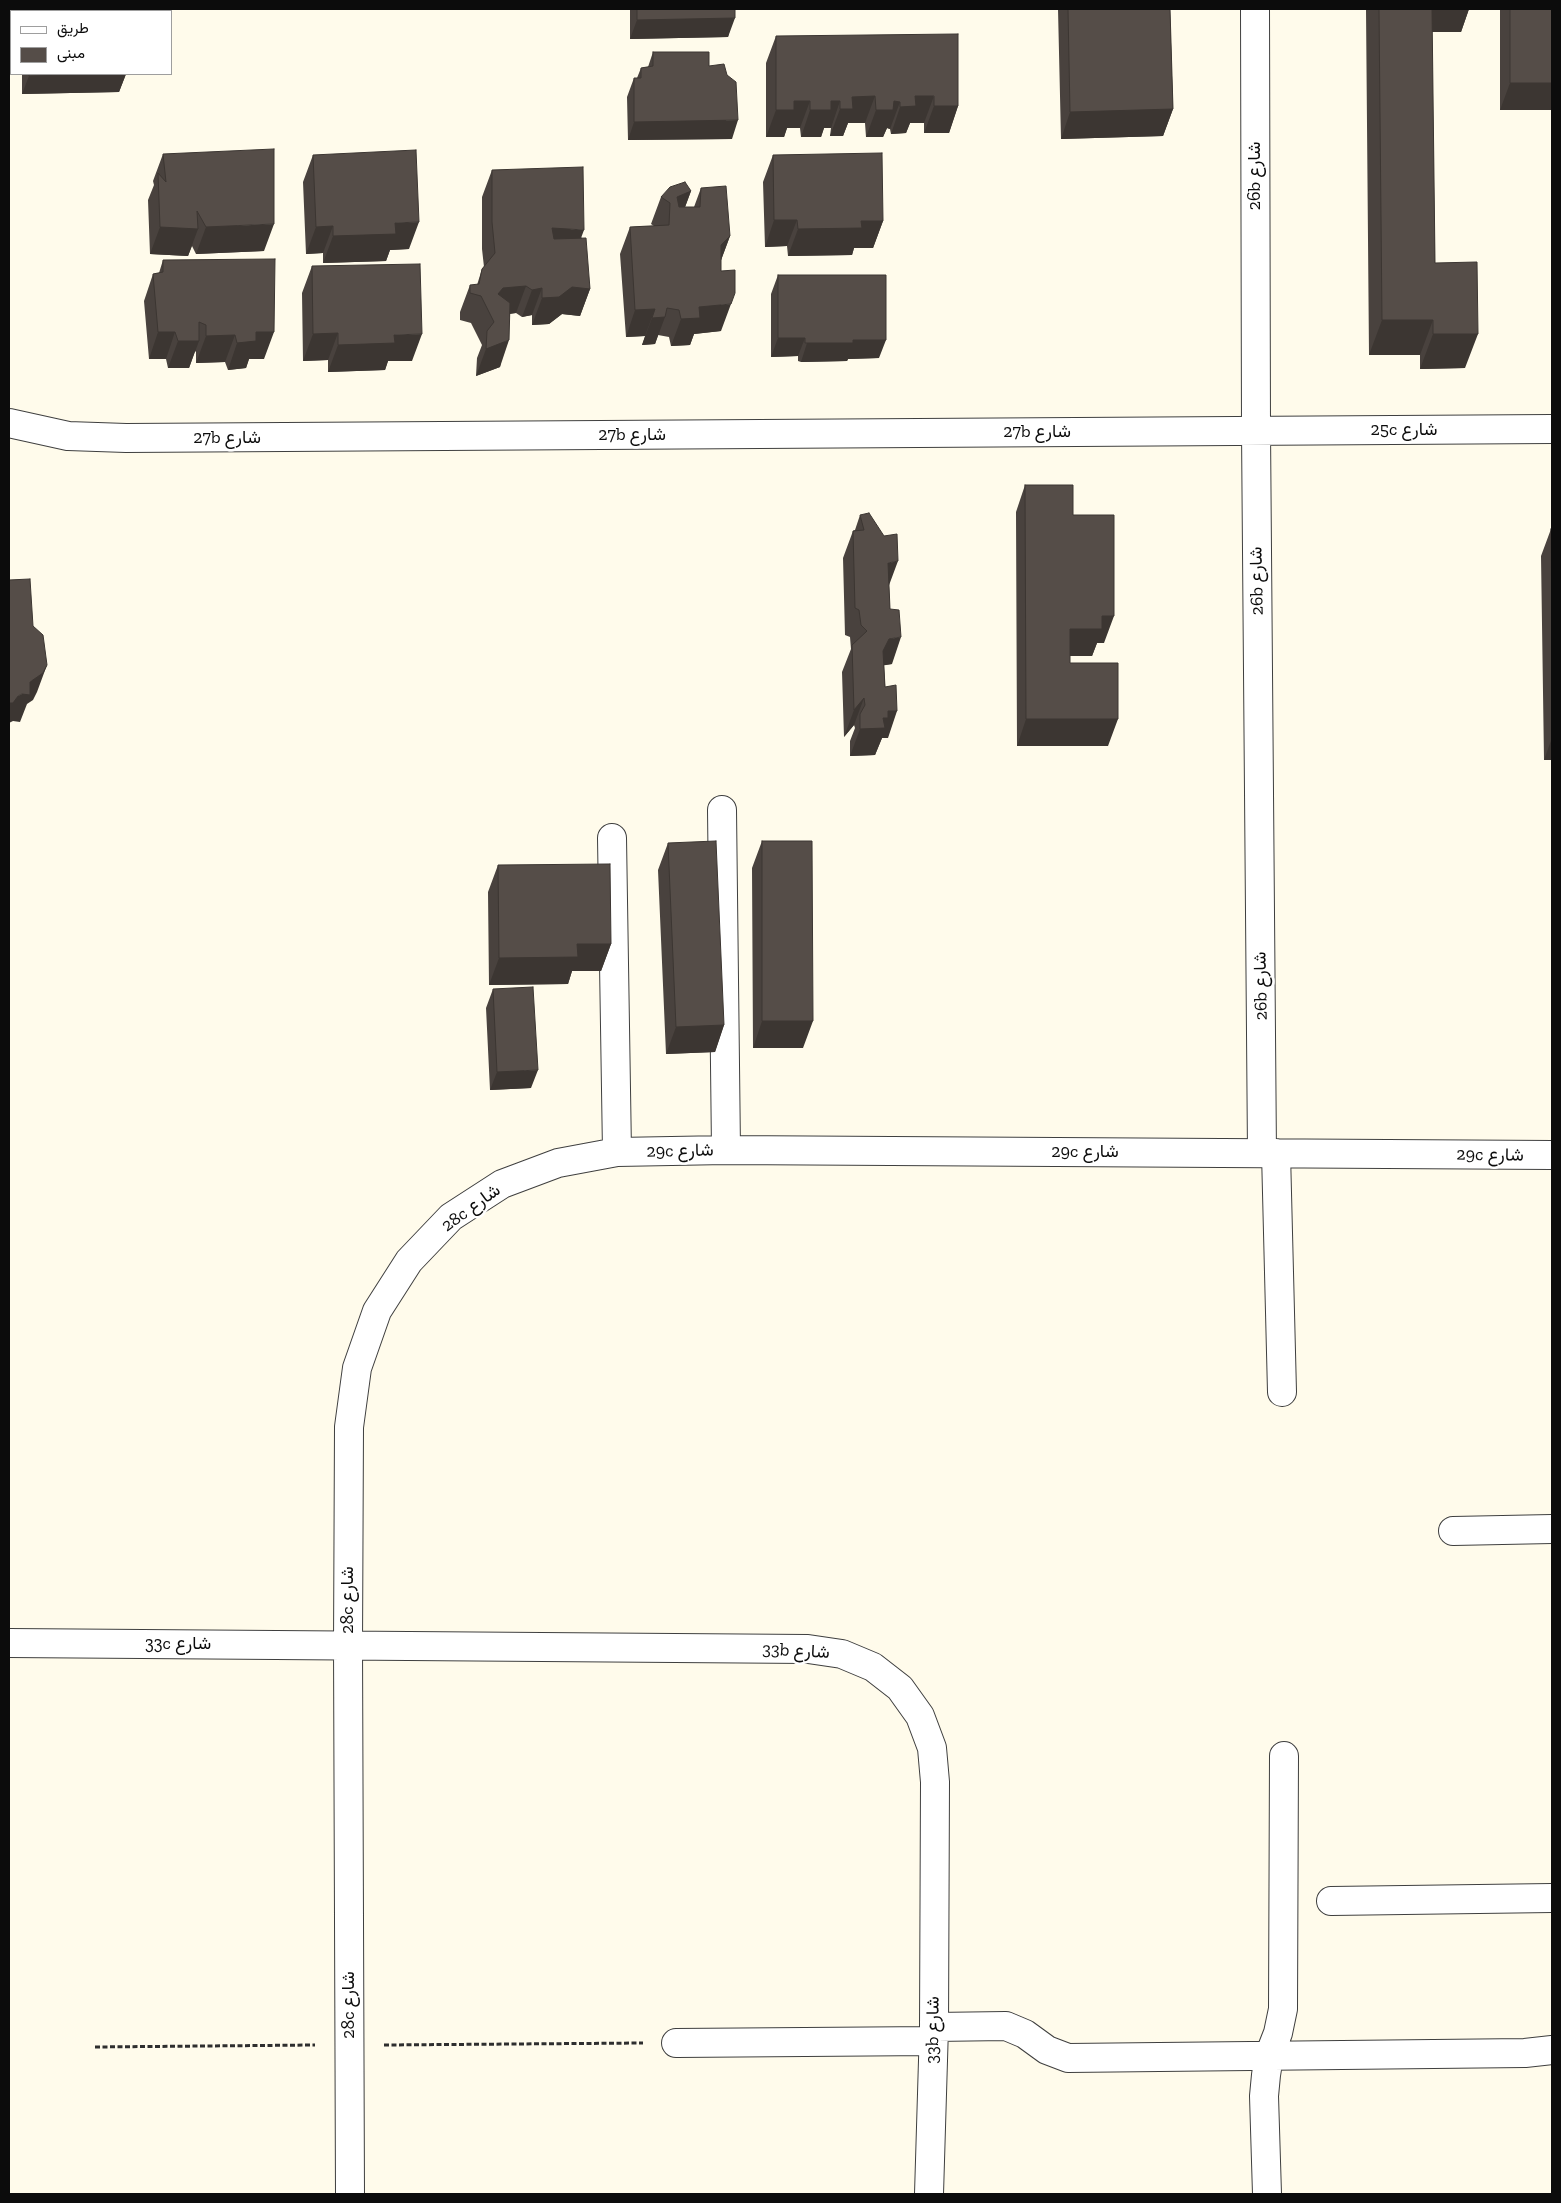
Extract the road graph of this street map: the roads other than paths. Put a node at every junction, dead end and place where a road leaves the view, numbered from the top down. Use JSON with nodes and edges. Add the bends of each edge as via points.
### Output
{"nodes":[{"id":1,"x":1255,"y":9,"type":"edge"},
{"id":2,"x":9,"y":423,"type":"edge"},
{"id":3,"x":1552,"y":429,"type":"edge"},
{"id":4,"x":1256,"y":431,"type":"junction"},
{"id":5,"x":722,"y":810,"type":"dead end"},
{"id":6,"x":612,"y":838,"type":"dead end"},
{"id":7,"x":726,"y":1150,"type":"junction"},
{"id":8,"x":617,"y":1152,"type":"junction"},
{"id":9,"x":1269,"y":1153,"type":"junction"},
{"id":10,"x":1552,"y":1155,"type":"edge"},
{"id":11,"x":1282,"y":1392,"type":"dead end"},
{"id":12,"x":1552,"y":1529,"type":"edge"},
{"id":13,"x":1453,"y":1532,"type":"dead end"},
{"id":14,"x":9,"y":1643,"type":"edge"},
{"id":15,"x":348,"y":1645,"type":"junction"},
{"id":16,"x":1284,"y":1756,"type":"dead end"},
{"id":17,"x":1552,"y":1898,"type":"edge"},
{"id":18,"x":1331,"y":1901,"type":"dead end"},
{"id":19,"x":933,"y":2034,"type":"junction"},
{"id":20,"x":676,"y":2042,"type":"dead end"},
{"id":21,"x":1552,"y":2050,"type":"edge"},
{"id":22,"x":1269,"y":2056,"type":"junction"},
{"id":23,"x":350,"y":2194,"type":"edge"},
{"id":24,"x":929,"y":2194,"type":"edge"},
{"id":25,"x":1267,"y":2194,"type":"edge"}],
"edges":[{"from":1,"to":4,"type":"street","name":"26b شارع"},
{"from":2,"to":4,"type":"street","name":"27b شارع","via":[[68,436],[126,438]]},
{"from":3,"to":4,"type":"street","name":"25c شارع"},
{"from":4,"to":9,"type":"street","name":"26b شارع"},
{"from":5,"to":7,"type":"street"},
{"from":6,"to":8,"type":"street"},
{"from":7,"to":8,"type":"street","name":"29c شارع"},
{"from":7,"to":9,"type":"street","name":"29c شارع"},
{"from":8,"to":15,"type":"street","name":"28c شارع","via":[[558,1162],[502,1184],[451,1218],[409,1261],[377,1311],[357,1368],[349,1427]]},
{"from":9,"to":10,"type":"street","name":"29c شارع"},
{"from":9,"to":11,"type":"street","name":"26b شارع"},
{"from":12,"to":13,"type":"street"},
{"from":14,"to":15,"type":"street","name":"33c شارع"},
{"from":15,"to":19,"type":"street","name":"33b شارع","via":[[808,1649],[842,1654],[873,1667],[900,1688],[920,1716],[932,1748],[935,1782]]},
{"from":15,"to":23,"type":"street","name":"28c شارع"},
{"from":16,"to":22,"type":"street","via":[[1283,2009]]},
{"from":17,"to":18,"type":"street"},
{"from":19,"to":20,"type":"street"},
{"from":19,"to":22,"type":"street","via":[[1006,2026],[1025,2034],[1047,2050],[1068,2058]]},
{"from":19,"to":24,"type":"street","name":"33b شارع"},
{"from":21,"to":22,"type":"street"},
{"from":22,"to":25,"type":"street","via":[[1264,2096]]}]}
